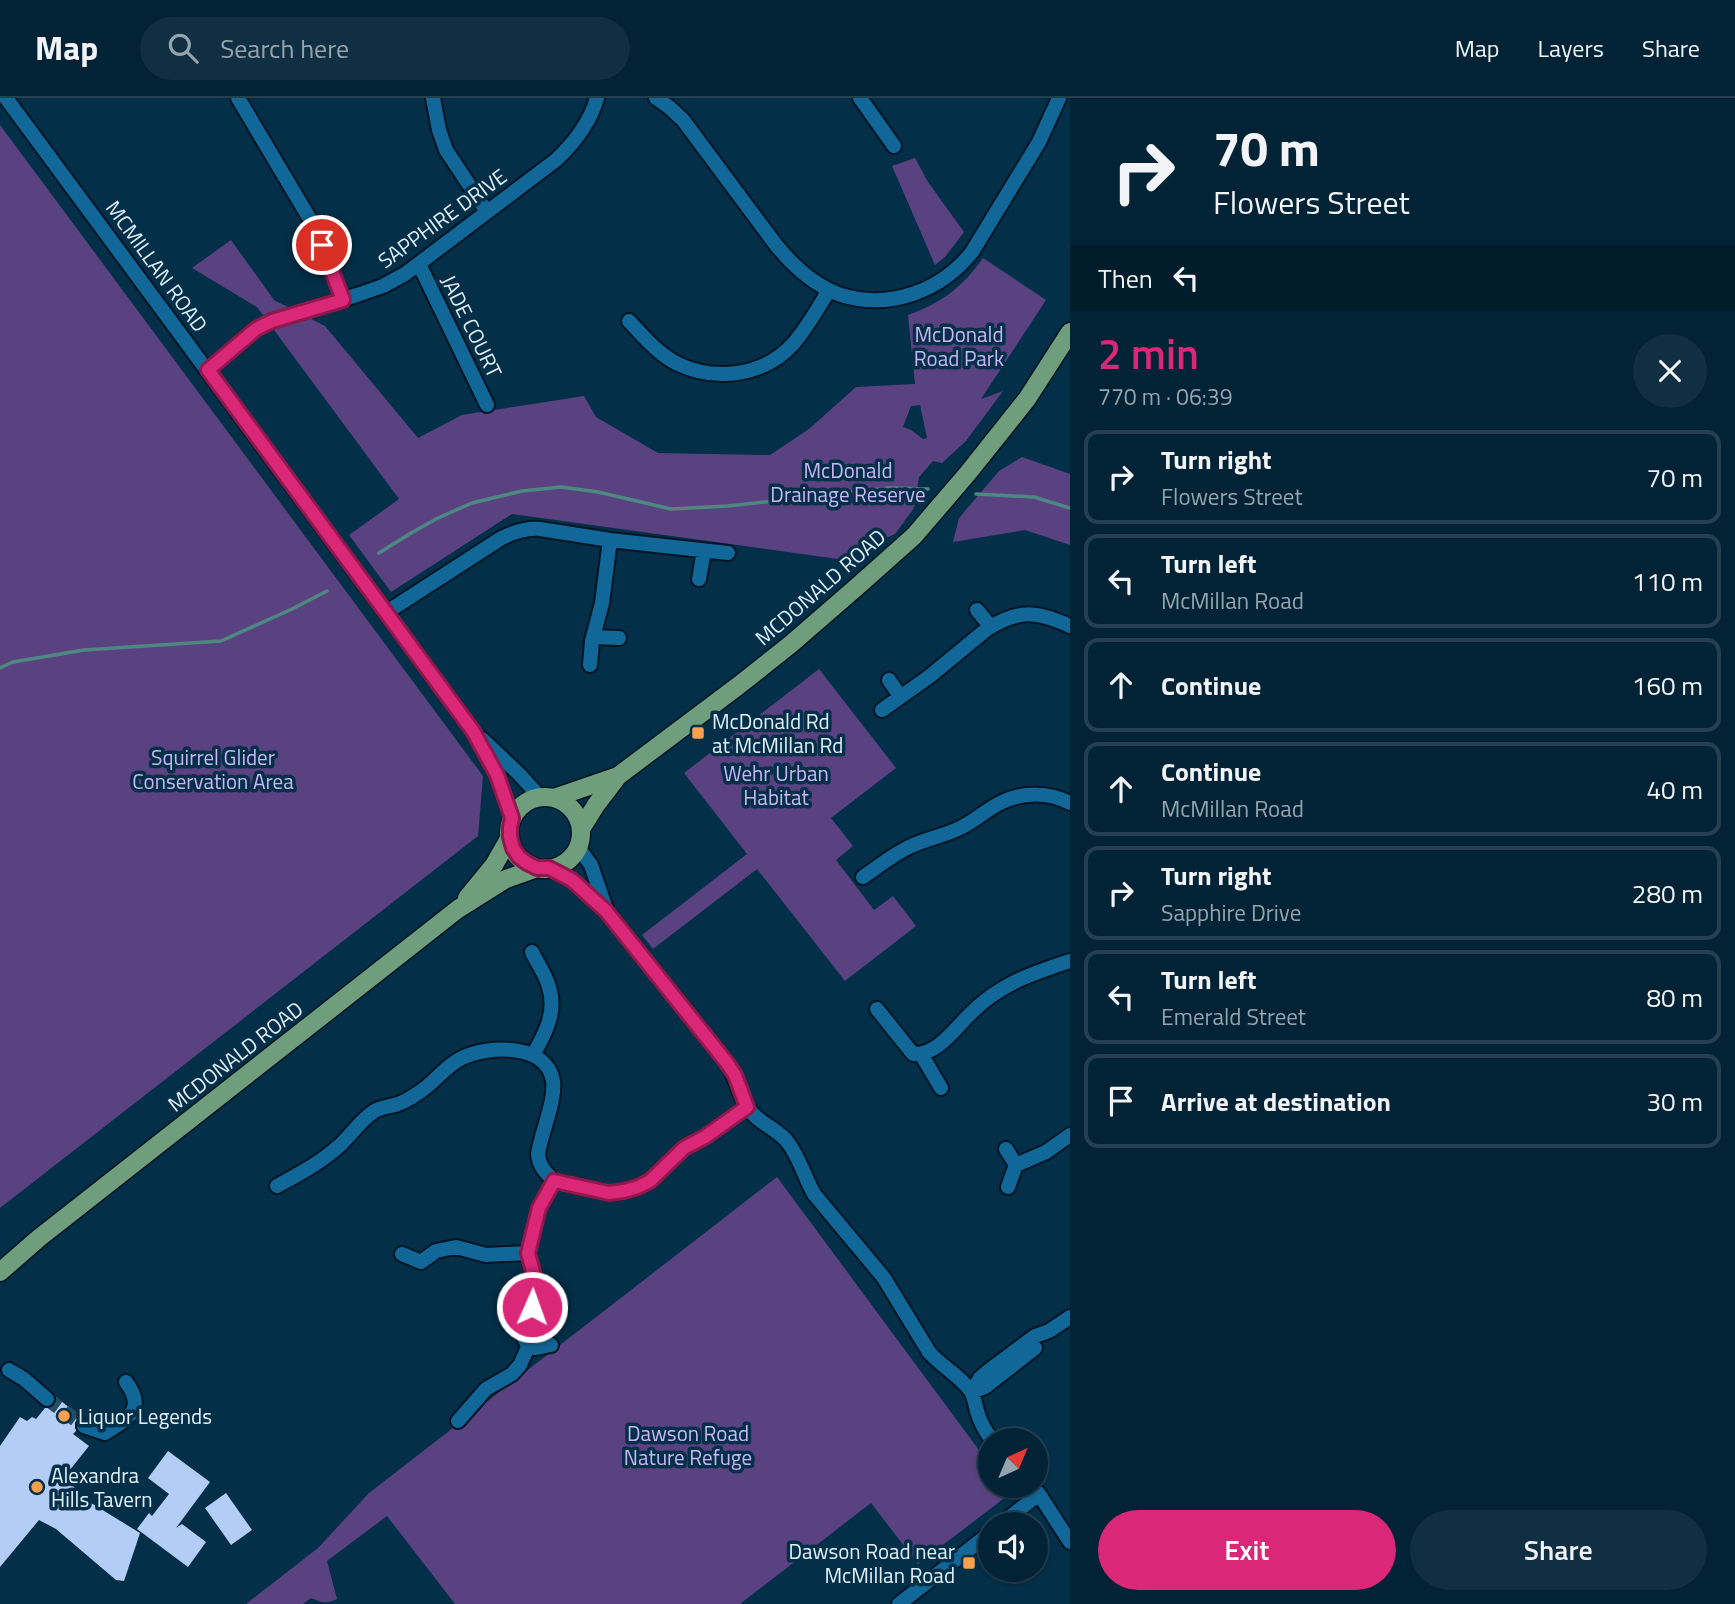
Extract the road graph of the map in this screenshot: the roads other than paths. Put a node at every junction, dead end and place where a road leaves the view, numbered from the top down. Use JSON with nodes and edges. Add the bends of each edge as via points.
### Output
{"nodes":[{"id":1,"x":6,"y":98,"type":"edge"},
{"id":2,"x":238,"y":98,"type":"edge"},
{"id":3,"x":433,"y":98,"type":"edge"},
{"id":4,"x":597,"y":98,"type":"edge"},
{"id":5,"x":656,"y":98,"type":"edge"},
{"id":6,"x":860,"y":98,"type":"edge"},
{"id":7,"x":1059,"y":98,"type":"edge"},
{"id":8,"x":894,"y":146,"type":"dead end"},
{"id":9,"x":487,"y":212,"type":"junction"},
{"id":10,"x":419,"y":264,"type":"junction"},
{"id":11,"x":829,"y":290,"type":"junction"},
{"id":12,"x":343,"y":300,"type":"junction"},
{"id":13,"x":629,"y":321,"type":"dead end"},
{"id":14,"x":1070,"y":332,"type":"edge"},
{"id":15,"x":208,"y":370,"type":"junction"},
{"id":16,"x":486,"y":405,"type":"dead end"},
{"id":17,"x":610,"y":540,"type":"junction"},
{"id":18,"x":704,"y":551,"type":"junction"},
{"id":19,"x":728,"y":553,"type":"dead end"},
{"id":20,"x":699,"y":579,"type":"dead end"},
{"id":21,"x":976,"y":610,"type":"dead end"},
{"id":22,"x":387,"y":612,"type":"junction"},
{"id":23,"x":1070,"y":626,"type":"edge"},
{"id":24,"x":990,"y":627,"type":"junction"},
{"id":25,"x":593,"y":637,"type":"junction"},
{"id":26,"x":619,"y":638,"type":"dead end"},
{"id":27,"x":590,"y":665,"type":"dead end"},
{"id":28,"x":889,"y":680,"type":"dead end"},
{"id":29,"x":900,"y":696,"type":"junction"},
{"id":30,"x":882,"y":710,"type":"dead end"},
{"id":31,"x":473,"y":731,"type":"junction"},
{"id":32,"x":618,"y":776,"type":"junction"},
{"id":33,"x":547,"y":798,"type":"junction"},
{"id":34,"x":1070,"y":803,"type":"edge"},
{"id":35,"x":512,"y":818,"type":"junction"},
{"id":36,"x":510,"y":837,"type":"junction"},
{"id":37,"x":579,"y":838,"type":"junction"},
{"id":38,"x":543,"y":868,"type":"junction"},
{"id":39,"x":863,"y":877,"type":"dead end"},
{"id":40,"x":458,"y":909,"type":"junction"},
{"id":41,"x":606,"y":911,"type":"junction"},
{"id":42,"x":532,"y":961,"type":"dead end"},
{"id":43,"x":1070,"y":961,"type":"edge"},
{"id":44,"x":877,"y":1009,"type":"dead end"},
{"id":45,"x":533,"y":1055,"type":"junction"},
{"id":46,"x":921,"y":1055,"type":"junction"},
{"id":47,"x":941,"y":1088,"type":"dead end"},
{"id":48,"x":747,"y":1107,"type":"junction"},
{"id":49,"x":1070,"y":1135,"type":"edge"},
{"id":50,"x":1006,"y":1149,"type":"dead end"},
{"id":51,"x":1016,"y":1165,"type":"junction"},
{"id":52,"x":554,"y":1181,"type":"junction"},
{"id":53,"x":276,"y":1186,"type":"dead end"},
{"id":54,"x":1008,"y":1187,"type":"dead end"},
{"id":55,"x":39,"y":1238,"type":"junction"},
{"id":56,"x":528,"y":1253,"type":"junction"},
{"id":57,"x":402,"y":1254,"type":"dead end"},
{"id":58,"x":0,"y":1259,"type":"edge"},
{"id":59,"x":421,"y":1262,"type":"junction"},
{"id":60,"x":0,"y":1272,"type":"edge"},
{"id":61,"x":422,"y":1278,"type":"dead end"},
{"id":62,"x":1070,"y":1317,"type":"edge"},
{"id":63,"x":551,"y":1346,"type":"dead end"},
{"id":64,"x":528,"y":1347,"type":"junction"},
{"id":65,"x":9,"y":1370,"type":"dead end"},
{"id":66,"x":126,"y":1382,"type":"dead end"},
{"id":67,"x":972,"y":1392,"type":"junction"},
{"id":68,"x":47,"y":1399,"type":"tunnel mouth"},
{"id":69,"x":457,"y":1421,"type":"dead end"},
{"id":70,"x":84,"y":1426,"type":"tunnel mouth"},
{"id":71,"x":983,"y":1428,"type":"edge"},
{"id":72,"x":1028,"y":1498,"type":"edge"},
{"id":73,"x":1041,"y":1498,"type":"edge"},
{"id":74,"x":1013,"y":1512,"type":"edge"},
{"id":75,"x":978,"y":1542,"type":"edge"},
{"id":76,"x":1070,"y":1542,"type":"edge"},
{"id":77,"x":899,"y":1604,"type":"edge"}],
"edges":[{"from":1,"to":15,"type":"street","name":"MCMILLAN ROAD"},
{"from":2,"to":12,"type":"street","via":[[314,226]]},
{"from":3,"to":9,"type":"street","via":[[446,150]]},
{"from":4,"to":9,"type":"street","name":"SAPPHIRE DRIVE","via":[[573,143]]},
{"from":5,"to":11,"type":"street","via":[[682,120],[788,259]]},
{"from":6,"to":8,"type":"street"},
{"from":7,"to":11,"type":"street","via":[[1039,142],[972,252],[948,277],[896,299],[859,298]]},
{"from":9,"to":10,"type":"street","name":"SAPPHIRE DRIVE"},
{"from":10,"to":12,"type":"street","name":"SAPPHIRE DRIVE","via":[[383,286]]},
{"from":10,"to":16,"type":"street","name":"JADE COURT"},
{"from":11,"to":13,"type":"street","via":[[792,345],[770,362],[745,372],[709,373],[677,363]]},
{"from":12,"to":15,"type":"street","name":"SAPPHIRE DRIVE","via":[[256,329]]},
{"from":14,"to":32,"type":"main road","name":"MCDONALD ROAD","via":[[1027,399],[934,515],[791,644]]},
{"from":15,"to":22,"type":"street","name":"MCMILLAN ROAD"},
{"from":17,"to":18,"type":"street"},
{"from":17,"to":22,"type":"street","via":[[530,528],[510,534]]},
{"from":17,"to":25,"type":"street"},
{"from":18,"to":19,"type":"street"},
{"from":18,"to":20,"type":"street"},
{"from":21,"to":24,"type":"street"},
{"from":22,"to":31,"type":"street","name":"MCMILLAN ROAD"},
{"from":23,"to":24,"type":"street","via":[[1025,614]]},
{"from":24,"to":29,"type":"street"},
{"from":25,"to":26,"type":"street"},
{"from":25,"to":27,"type":"street"},
{"from":28,"to":29,"type":"street"},
{"from":29,"to":30,"type":"street"},
{"from":31,"to":33,"type":"street","name":"MCMILLAN ROAD"},
{"from":31,"to":35,"type":"street","name":"MCMILLAN ROAD","via":[[497,775]]},
{"from":32,"to":33,"type":"main road","name":"MCDONALD ROAD"},
{"from":32,"to":37,"type":"main road","name":"MCDONALD ROAD"},
{"from":33,"to":35,"type":"main road","via":[[528,801]]},
{"from":33,"to":37,"type":"main road","via":[[572,809]]},
{"from":34,"to":39,"type":"street","via":[[1037,794],[1011,798],[958,829],[891,857]]},
{"from":35,"to":36,"type":"main road"},
{"from":36,"to":38,"type":"main road","via":[[519,857]]},
{"from":36,"to":40,"type":"main road","name":"MCDONALD ROAD"},
{"from":37,"to":38,"type":"main road","via":[[571,858]]},
{"from":37,"to":41,"type":"street"},
{"from":38,"to":40,"type":"main road","name":"MCDONALD ROAD","via":[[506,879]]},
{"from":38,"to":41,"type":"street","via":[[572,880]]},
{"from":40,"to":55,"type":"main road","name":"MCDONALD ROAD"},
{"from":41,"to":48,"type":"street","via":[[727,1063]]},
{"from":42,"to":45,"type":"street","via":[[552,999],[547,1030]]},
{"from":43,"to":46,"type":"street","via":[[997,990],[948,1037]]},
{"from":44,"to":46,"type":"street","via":[[912,1054]]},
{"from":45,"to":52,"type":"street","via":[[547,1066],[553,1079],[538,1153],[539,1164]]},
{"from":45,"to":53,"type":"street","via":[[493,1050],[462,1058],[422,1090],[376,1110],[327,1156]]},
{"from":46,"to":47,"type":"street"},
{"from":48,"to":52,"type":"street","via":[[684,1148],[638,1187],[609,1193]]},
{"from":48,"to":67,"type":"street","via":[[787,1142],[814,1194],[884,1278],[929,1352]]},
{"from":49,"to":51,"type":"street"},
{"from":50,"to":51,"type":"street"},
{"from":51,"to":54,"type":"street"},
{"from":52,"to":56,"type":"street","via":[[539,1208]]},
{"from":55,"to":58,"type":"main road","name":"MCDONALD ROAD"},
{"from":55,"to":60,"type":"main road","name":"MCDONALD ROAD"},
{"from":56,"to":59,"type":"street","via":[[486,1255],[456,1247],[436,1251]]},
{"from":56,"to":64,"type":"street","via":[[536,1296],[524,1325]]},
{"from":57,"to":59,"type":"street"},
{"from":59,"to":61,"type":"street"},
{"from":62,"to":67,"type":"street","via":[[985,1387]]},
{"from":63,"to":64,"type":"street"},
{"from":64,"to":69,"type":"street","via":[[512,1374],[486,1390]]},
{"from":65,"to":68,"type":"street"},
{"from":66,"to":70,"type":"street","via":[[135,1393],[130,1417],[104,1433]]},
{"from":67,"to":71,"type":"street"},
{"from":72,"to":74,"type":"street"},
{"from":73,"to":76,"type":"street"},
{"from":75,"to":77,"type":"street"}]}
